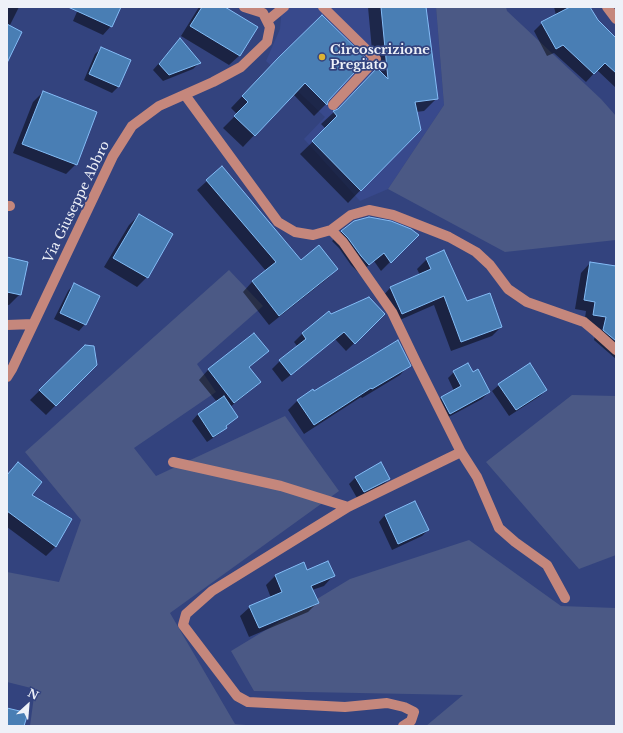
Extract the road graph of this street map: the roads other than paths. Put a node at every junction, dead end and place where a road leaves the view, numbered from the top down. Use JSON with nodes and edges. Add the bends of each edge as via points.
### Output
{"nodes":[{"id":1,"x":244,"y":7,"type":"edge"},
{"id":2,"x":284,"y":7,"type":"edge"},
{"id":3,"x":323,"y":7,"type":"edge"},
{"id":4,"x":607,"y":7,"type":"edge"},
{"id":5,"x":266,"y":14,"type":"edge"},
{"id":6,"x":616,"y":19,"type":"edge"},
{"id":7,"x":185,"y":94,"type":"junction"},
{"id":8,"x":333,"y":105,"type":"dead end"},
{"id":9,"x":331,"y":230,"type":"junction"},
{"id":10,"x":33,"y":324,"type":"junction"},
{"id":11,"x":7,"y":325,"type":"edge"},
{"id":12,"x":616,"y":350,"type":"edge"},
{"id":13,"x":7,"y":377,"type":"edge"},
{"id":14,"x":461,"y":452,"type":"junction"},
{"id":15,"x":174,"y":462,"type":"dead end"},
{"id":16,"x":348,"y":507,"type":"junction"},
{"id":17,"x":565,"y":598,"type":"dead end"},
{"id":18,"x":403,"y":726,"type":"edge"}],
"edges":[{"from":1,"to":5,"type":"street"},
{"from":2,"to":5,"type":"street"},
{"from":3,"to":8,"type":"street","via":[[376,59]]},
{"from":4,"to":6,"type":"street"},
{"from":5,"to":7,"type":"street","name":"Via Giuseppe Abbro","via":[[270,27],[267,42],[241,67]]},
{"from":7,"to":9,"type":"street","via":[[278,222],[295,232],[312,235]]},
{"from":7,"to":10,"type":"street","name":"Via Giuseppe Abbro","via":[[159,106],[132,126],[113,156]]},
{"from":9,"to":12,"type":"street","via":[[351,215],[369,210],[392,214],[449,237],[476,252],[490,265],[508,289],[527,302],[584,322]]},
{"from":9,"to":14,"type":"street","via":[[343,242],[392,312]]},
{"from":10,"to":11,"type":"street"},
{"from":10,"to":13,"type":"street","name":"Via Giuseppe Abbro"},
{"from":14,"to":16,"type":"street"},
{"from":14,"to":17,"type":"street","via":[[477,477],[499,528],[547,565]]},
{"from":15,"to":16,"type":"street","via":[[281,486]]},
{"from":16,"to":18,"type":"street","via":[[212,591],[186,614],[184,625],[237,696],[248,702],[345,707],[387,703],[414,712],[411,721]]}]}
